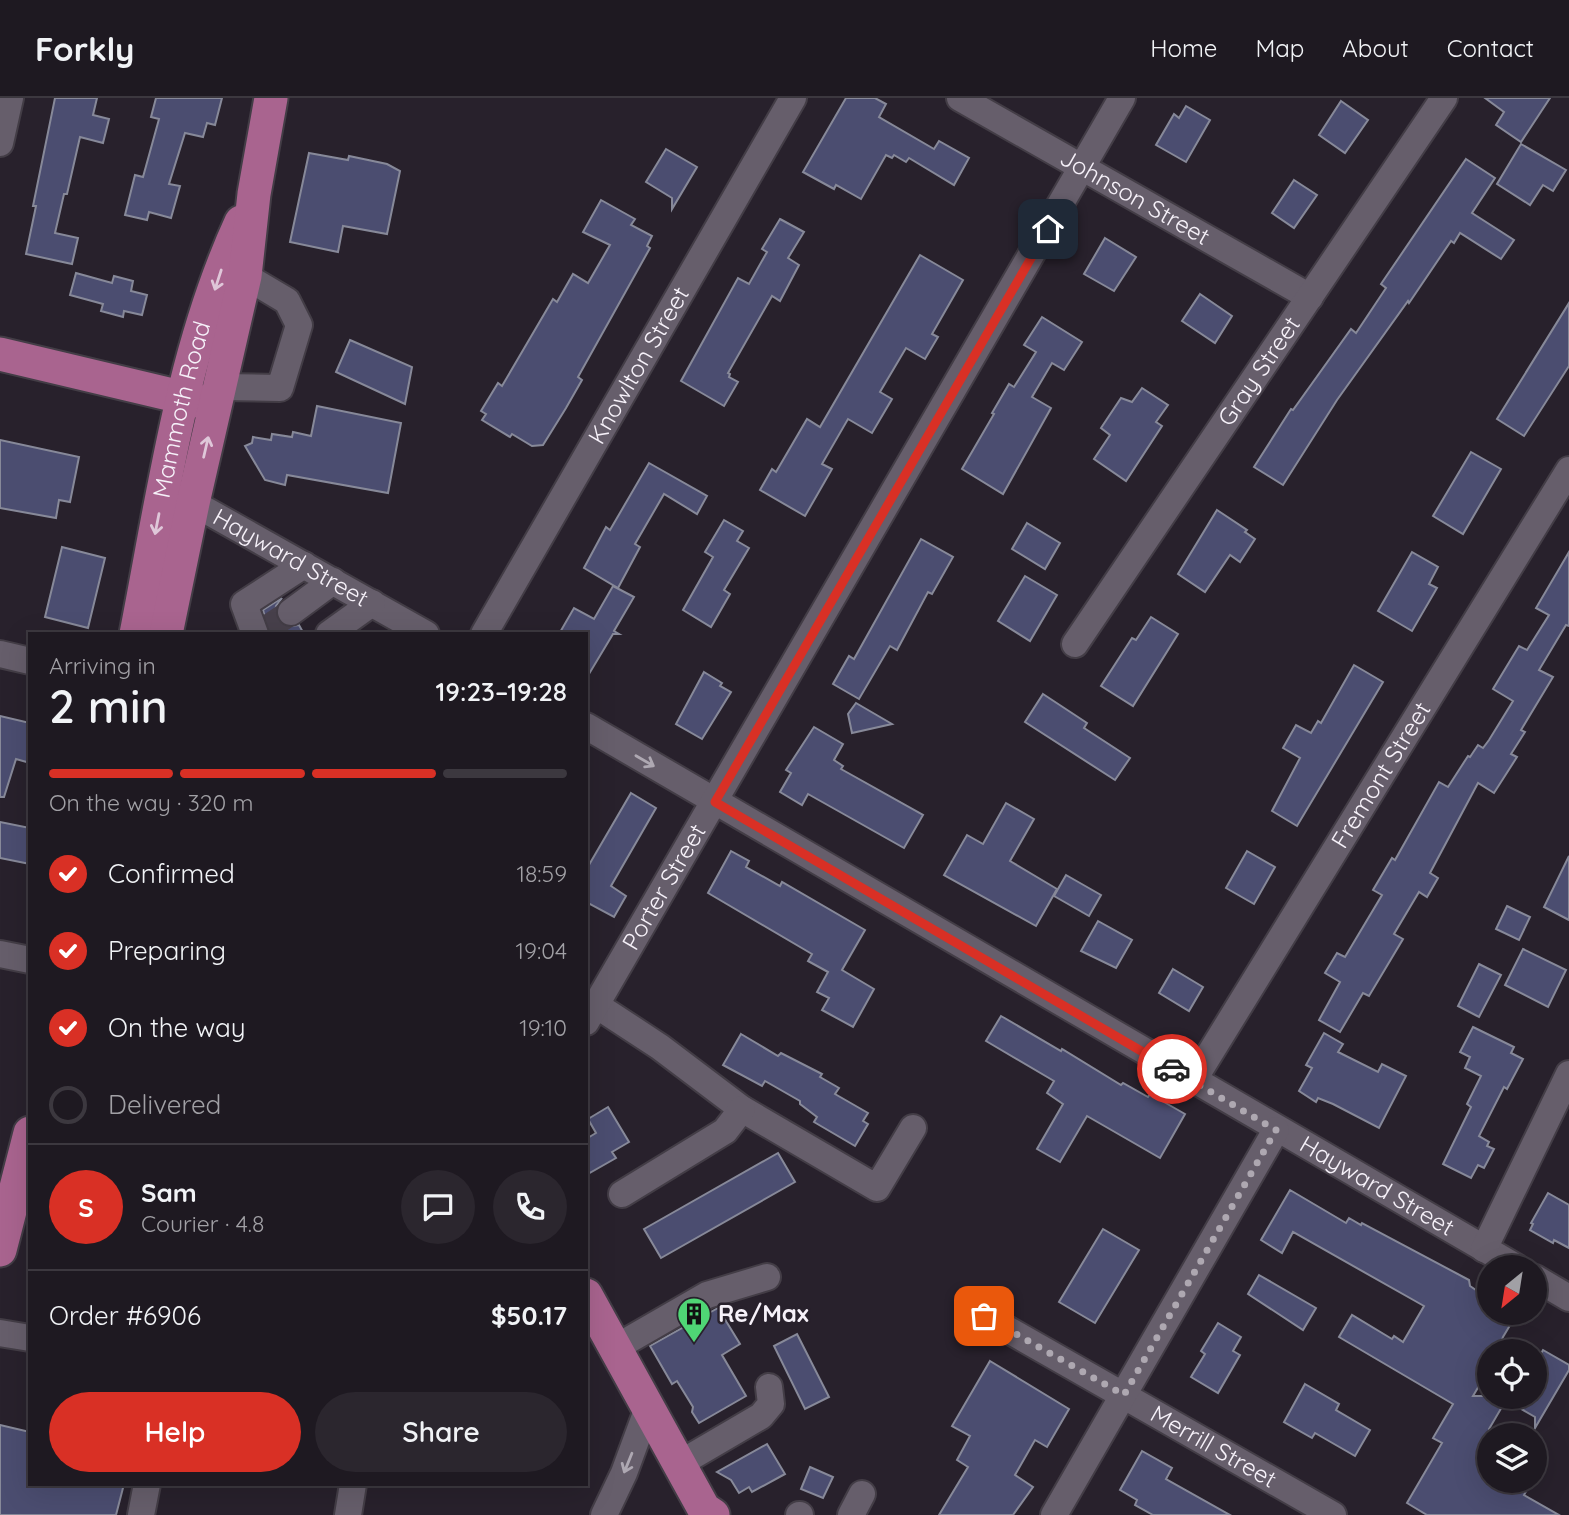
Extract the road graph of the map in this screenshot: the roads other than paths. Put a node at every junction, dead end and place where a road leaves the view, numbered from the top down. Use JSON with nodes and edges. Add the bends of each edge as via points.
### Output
{"nodes":[{"id":1,"x":10,"y":98,"type":"edge"},
{"id":2,"x":271,"y":98,"type":"edge"},
{"id":3,"x":793,"y":98,"type":"edge"},
{"id":4,"x":960,"y":98,"type":"edge"},
{"id":5,"x":1122,"y":98,"type":"edge"},
{"id":6,"x":1444,"y":98,"type":"edge"},
{"id":7,"x":0,"y":143,"type":"edge"},
{"id":8,"x":1084,"y":167,"type":"junction"},
{"id":9,"x":254,"y":194,"type":"junction"},
{"id":10,"x":245,"y":276,"type":"junction"},
{"id":11,"x":1310,"y":297,"type":"junction"},
{"id":12,"x":0,"y":354,"type":"edge"},
{"id":13,"x":218,"y":396,"type":"junction"},
{"id":14,"x":183,"y":397,"type":"junction"},
{"id":15,"x":1569,"y":470,"type":"edge"},
{"id":16,"x":193,"y":503,"type":"junction"},
{"id":17,"x":304,"y":565,"type":"junction"},
{"id":18,"x":333,"y":581,"type":"junction"},
{"id":19,"x":372,"y":603,"type":"junction"},
{"id":20,"x":291,"y":612,"type":"tunnel mouth"},
{"id":21,"x":136,"y":632,"type":"edge"},
{"id":22,"x":166,"y":632,"type":"edge"},
{"id":23,"x":260,"y":632,"type":"edge"},
{"id":24,"x":332,"y":632,"type":"edge"},
{"id":25,"x":423,"y":632,"type":"edge"},
{"id":26,"x":485,"y":632,"type":"edge"},
{"id":27,"x":1075,"y":644,"type":"dead end"},
{"id":28,"x":0,"y":654,"type":"edge"},
{"id":29,"x":28,"y":661,"type":"edge"},
{"id":30,"x":588,"y":727,"type":"edge"},
{"id":31,"x":715,"y":802,"type":"junction"},
{"id":32,"x":0,"y":954,"type":"edge"},
{"id":33,"x":28,"y":960,"type":"edge"},
{"id":34,"x":591,"y":1013,"type":"edge"},
{"id":35,"x":1569,"y":1074,"type":"edge"},
{"id":36,"x":1193,"y":1081,"type":"junction"},
{"id":37,"x":741,"y":1109,"type":"junction"},
{"id":38,"x":913,"y":1128,"type":"dead end"},
{"id":39,"x":1276,"y":1130,"type":"junction"},
{"id":40,"x":28,"y":1138,"type":"edge"},
{"id":41,"x":9,"y":1184,"type":"edge"},
{"id":42,"x":622,"y":1194,"type":"dead end"},
{"id":43,"x":1484,"y":1249,"type":"junction"},
{"id":44,"x":0,"y":1250,"type":"edge"},
{"id":45,"x":1495,"y":1255,"type":"edge"},
{"id":46,"x":767,"y":1277,"type":"dead end"},
{"id":47,"x":1547,"y":1285,"type":"edge"},
{"id":48,"x":1569,"y":1298,"type":"edge"},
{"id":49,"x":588,"y":1299,"type":"edge"},
{"id":50,"x":984,"y":1316,"type":"dead end"},
{"id":51,"x":0,"y":1334,"type":"edge"},
{"id":52,"x":28,"y":1338,"type":"edge"},
{"id":53,"x":615,"y":1348,"type":"junction"},
{"id":54,"x":769,"y":1387,"type":"dead end"},
{"id":55,"x":1124,"y":1395,"type":"junction"},
{"id":56,"x":648,"y":1408,"type":"junction"},
{"id":57,"x":679,"y":1464,"type":"junction"},
{"id":58,"x":147,"y":1486,"type":"edge"},
{"id":59,"x":353,"y":1486,"type":"edge"},
{"id":60,"x":704,"y":1514,"type":"edge"},
{"id":61,"x":141,"y":1515,"type":"edge"},
{"id":62,"x":348,"y":1515,"type":"edge"},
{"id":63,"x":604,"y":1515,"type":"edge"},
{"id":64,"x":1054,"y":1515,"type":"edge"},
{"id":65,"x":1333,"y":1515,"type":"edge"}],
"edges":[{"from":1,"to":7,"type":"street"},
{"from":2,"to":9,"type":"main road","name":"Mammoth Road"},
{"from":3,"to":26,"type":"street","name":"Knowlton Street"},
{"from":4,"to":8,"type":"street","name":"Johnson Street"},
{"from":5,"to":8,"type":"street","name":"Porter Street"},
{"from":6,"to":11,"type":"street","name":"Gray Street"},
{"from":8,"to":11,"type":"street","name":"Johnson Street"},
{"from":8,"to":31,"type":"street","name":"Porter Street"},
{"from":9,"to":10,"type":"main road","name":"Mammoth Road"},
{"from":9,"to":14,"type":"main road","name":"Mammoth Road","one_way":true,"via":[[222,269]]},
{"from":10,"to":13,"type":"main road","name":"Mammoth Road"},
{"from":10,"to":13,"type":"street","via":[[287,301],[299,325],[280,388]]},
{"from":11,"to":27,"type":"street","name":"Gray Street"},
{"from":12,"to":14,"type":"main road"},
{"from":13,"to":14,"type":"main road"},
{"from":16,"to":13,"type":"main road","name":"Mammoth Road","one_way":true},
{"from":14,"to":21,"type":"main road","name":"Mammoth Road","one_way":true},
{"from":15,"to":36,"type":"street","name":"Fremont Street"},
{"from":16,"to":17,"type":"street","name":"Hayward Street"},
{"from":16,"to":22,"type":"main road","name":"Mammoth Road"},
{"from":17,"to":18,"type":"street","name":"Hayward Street"},
{"from":17,"to":23,"type":"street","via":[[244,604]]},
{"from":18,"to":19,"type":"street","name":"Hayward Street"},
{"from":18,"to":20,"type":"street"},
{"from":19,"to":24,"type":"street"},
{"from":19,"to":25,"type":"street","name":"Hayward Street"},
{"from":28,"to":29,"type":"street"},
{"from":30,"to":31,"type":"street","name":"Hayward Street","one_way":true},
{"from":31,"to":34,"type":"street","name":"Porter Street"},
{"from":31,"to":36,"type":"street","name":"Hayward Street"},
{"from":32,"to":33,"type":"street"},
{"from":34,"to":37,"type":"street","via":[[660,1047]]},
{"from":35,"to":43,"type":"street"},
{"from":36,"to":39,"type":"street","name":"Hayward Street"},
{"from":37,"to":38,"type":"street","via":[[877,1188]]},
{"from":37,"to":42,"type":"street","via":[[725,1131]]},
{"from":39,"to":43,"type":"street","name":"Hayward Street"},
{"from":39,"to":55,"type":"street"},
{"from":40,"to":41,"type":"main road"},
{"from":41,"to":44,"type":"main road"},
{"from":43,"to":45,"type":"street","name":"Hayward Street"},
{"from":46,"to":53,"type":"street","via":[[707,1295]]},
{"from":47,"to":48,"type":"street"},
{"from":49,"to":53,"type":"main road"},
{"from":50,"to":55,"type":"street","name":"Merrill Street"},
{"from":51,"to":52,"type":"street"},
{"from":53,"to":56,"type":"main road"},
{"from":54,"to":57,"type":"street","via":[[771,1404],[761,1416]]},
{"from":55,"to":64,"type":"street"},
{"from":55,"to":65,"type":"street","name":"Merrill Street"},
{"from":56,"to":57,"type":"main road"},
{"from":56,"to":63,"type":"street","one_way":true},
{"from":57,"to":60,"type":"main road"},
{"from":58,"to":61,"type":"street"},
{"from":59,"to":62,"type":"street"}]}
